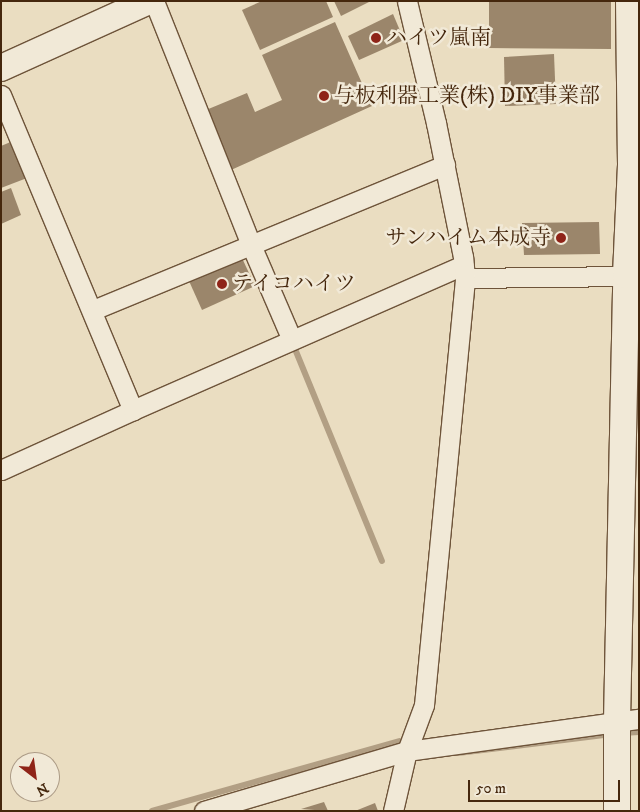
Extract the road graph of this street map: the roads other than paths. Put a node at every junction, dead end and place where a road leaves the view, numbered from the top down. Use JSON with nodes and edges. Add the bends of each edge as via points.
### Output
{"nodes":[{"id":1,"x":150,"y":1,"type":"edge"},
{"id":2,"x":154,"y":1,"type":"edge"},
{"id":3,"x":407,"y":1,"type":"edge"},
{"id":4,"x":629,"y":1,"type":"edge"},
{"id":5,"x":1,"y":68,"type":"edge"},
{"id":6,"x":1,"y":95,"type":"edge"},
{"id":7,"x":635,"y":164,"type":"edge"},
{"id":8,"x":445,"y":165,"type":"junction"},
{"id":9,"x":252,"y":246,"type":"junction"},
{"id":10,"x":464,"y":272,"type":"junction"},
{"id":11,"x":632,"y":276,"type":"edge"},
{"id":12,"x":93,"y":310,"type":"junction"},
{"id":13,"x":292,"y":340,"type":"junction"},
{"id":14,"x":133,"y":410,"type":"junction"},
{"id":15,"x":1,"y":470,"type":"edge"},
{"id":16,"x":628,"y":720,"type":"edge"},
{"id":17,"x":407,"y":751,"type":"junction"},
{"id":18,"x":204,"y":811,"type":"edge"},
{"id":19,"x":393,"y":811,"type":"edge"},
{"id":20,"x":617,"y":811,"type":"edge"}],
"edges":[{"from":1,"to":5,"type":"street"},
{"from":2,"to":9,"type":"street"},
{"from":3,"to":8,"type":"street"},
{"from":4,"to":7,"type":"street"},
{"from":6,"to":12,"type":"street"},
{"from":7,"to":11,"type":"street"},
{"from":8,"to":9,"type":"street"},
{"from":8,"to":10,"type":"street"},
{"from":9,"to":12,"type":"street"},
{"from":9,"to":13,"type":"street"},
{"from":10,"to":11,"type":"street"},
{"from":10,"to":13,"type":"street"},
{"from":10,"to":17,"type":"street","via":[[424,705]]},
{"from":11,"to":16,"type":"street"},
{"from":12,"to":14,"type":"street"},
{"from":13,"to":14,"type":"street"},
{"from":14,"to":15,"type":"street"},
{"from":16,"to":17,"type":"street"},
{"from":16,"to":20,"type":"street"},
{"from":17,"to":18,"type":"street"},
{"from":17,"to":19,"type":"street"}]}
